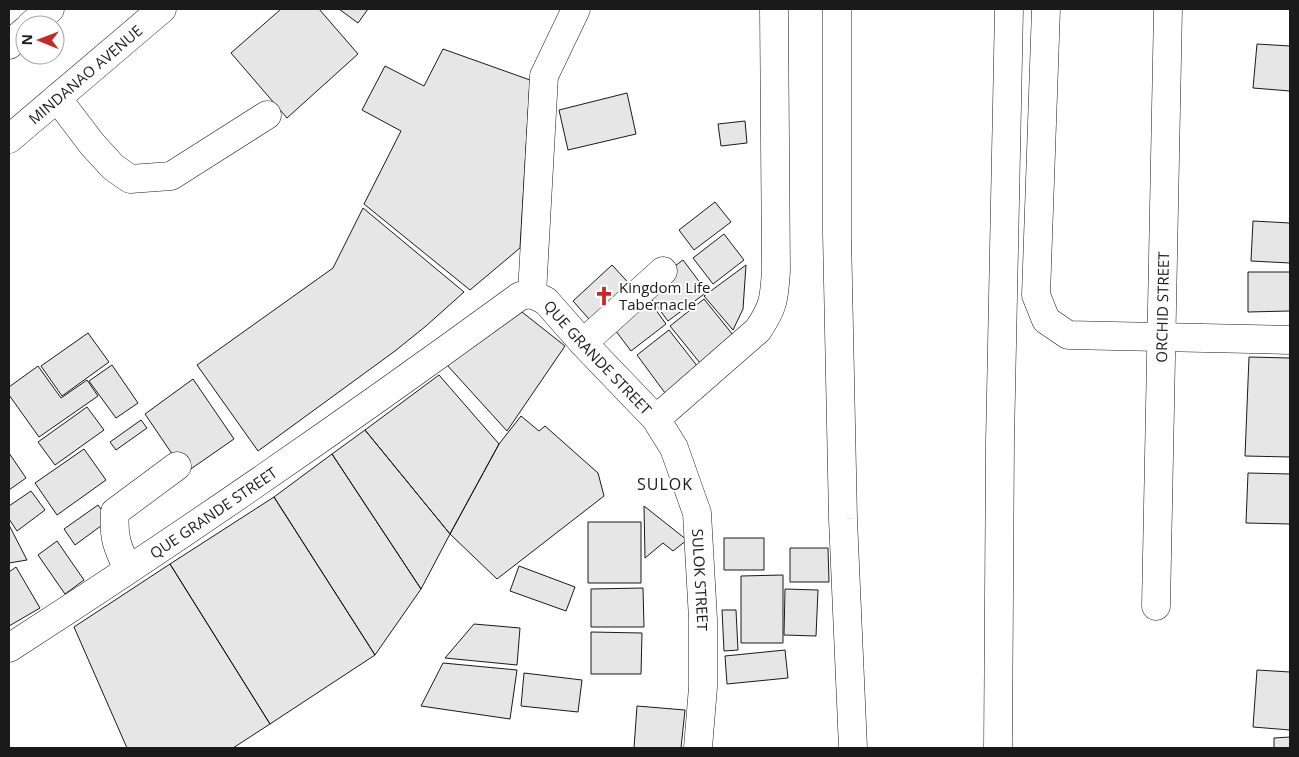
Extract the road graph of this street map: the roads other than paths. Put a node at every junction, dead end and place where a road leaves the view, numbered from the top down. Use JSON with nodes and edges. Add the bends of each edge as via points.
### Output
{"nodes":[{"id":1,"x":162,"y":9,"type":"edge"},
{"id":2,"x":576,"y":9,"type":"edge"},
{"id":3,"x":774,"y":9,"type":"edge"},
{"id":4,"x":837,"y":9,"type":"edge"},
{"id":5,"x":1009,"y":9,"type":"edge"},
{"id":6,"x":1046,"y":9,"type":"edge"},
{"id":7,"x":1168,"y":9,"type":"edge"},
{"id":8,"x":57,"y":98,"type":"junction"},
{"id":9,"x":267,"y":115,"type":"dead end"},
{"id":10,"x":9,"y":139,"type":"edge"},
{"id":11,"x":663,"y":271,"type":"dead end"},
{"id":12,"x":532,"y":294,"type":"junction"},
{"id":13,"x":1162,"y":336,"type":"junction"},
{"id":14,"x":1290,"y":340,"type":"edge"},
{"id":15,"x":582,"y":343,"type":"junction"},
{"id":16,"x":656,"y":419,"type":"junction"},
{"id":17,"x":176,"y":466,"type":"dead end"},
{"id":18,"x":128,"y":569,"type":"junction"},
{"id":19,"x":1156,"y":606,"type":"dead end"},
{"id":20,"x":9,"y":648,"type":"edge"},
{"id":21,"x":698,"y":748,"type":"edge"},
{"id":22,"x":852,"y":748,"type":"edge"},
{"id":23,"x":998,"y":748,"type":"edge"}],
"edges":[{"from":1,"to":8,"type":"main road","name":"MINDANAO AVENUE"},
{"from":2,"to":12,"type":"main road","via":[[544,76]]},
{"from":3,"to":16,"type":"main road","name":"QUE GRANDE STREET","via":[[774,298],[758,330]]},
{"from":4,"to":22,"type":"main road","via":[[837,234]]},
{"from":5,"to":23,"type":"main road","via":[[1000,441]]},
{"from":6,"to":13,"type":"main road","via":[[1036,295],[1046,320],[1068,335]]},
{"from":7,"to":13,"type":"main road","name":"ORCHID STREET"},
{"from":8,"to":9,"type":"main road","via":[[92,144],[130,179],[171,176]]},
{"from":8,"to":10,"type":"main road","name":"MINDANAO AVENUE"},
{"from":11,"to":15,"type":"main road"},
{"from":12,"to":15,"type":"main road","name":"QUE GRANDE STREET","via":[[546,301]]},
{"from":12,"to":18,"type":"main road","name":"QUE GRANDE STREET","via":[[520,296],[396,387]]},
{"from":13,"to":14,"type":"main road"},
{"from":13,"to":19,"type":"main road","name":"ORCHID STREET"},
{"from":15,"to":16,"type":"main road","name":"QUE GRANDE STREET"},
{"from":16,"to":21,"type":"main road","name":"SULOK STREET","via":[[674,448],[697,513],[703,619]]},
{"from":17,"to":18,"type":"main road","via":[[115,512],[116,543]]},
{"from":18,"to":20,"type":"main road","name":"QUE GRANDE STREET"}]}
